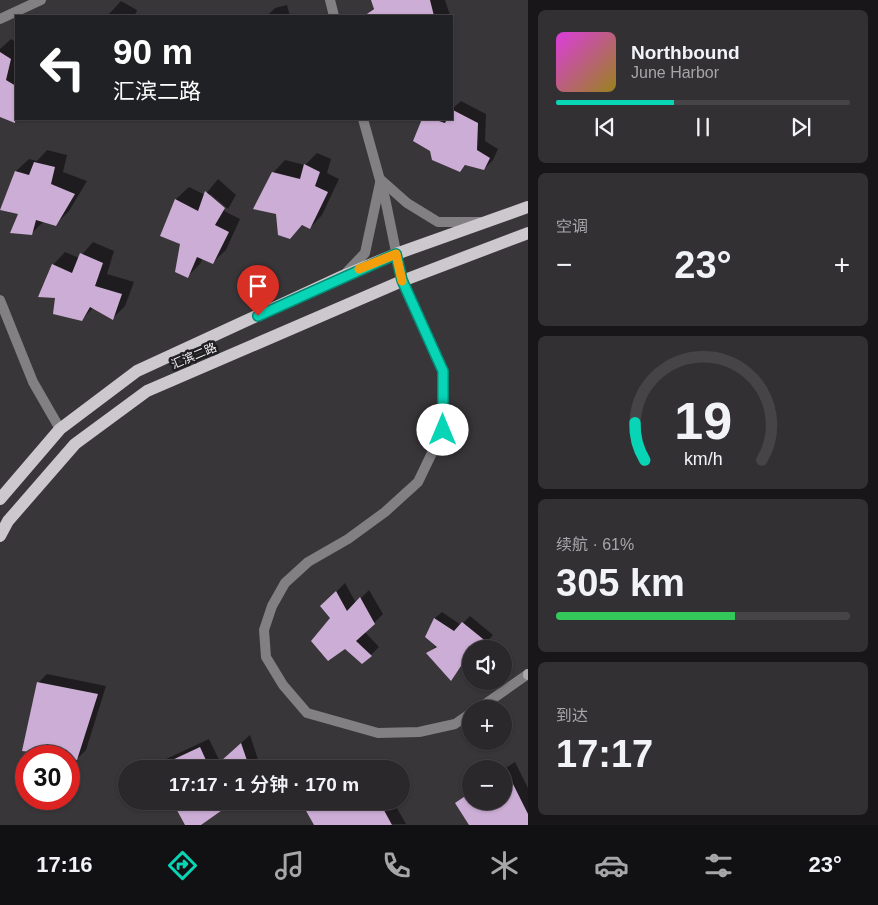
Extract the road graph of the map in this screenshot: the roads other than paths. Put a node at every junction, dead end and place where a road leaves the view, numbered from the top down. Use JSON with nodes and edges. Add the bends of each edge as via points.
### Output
{"nodes":[{"id":1,"x":41,"y":0,"type":"edge"},
{"id":2,"x":330,"y":0,"type":"edge"},
{"id":3,"x":334,"y":15,"type":"edge"},
{"id":4,"x":0,"y":19,"type":"edge"},
{"id":5,"x":363,"y":120,"type":"edge"},
{"id":6,"x":380,"y":180,"type":"junction"},
{"id":7,"x":528,"y":207,"type":"edge"},
{"id":8,"x":488,"y":222,"type":"junction"},
{"id":9,"x":528,"y":233,"type":"edge"},
{"id":10,"x":396,"y":254,"type":"junction"},
{"id":11,"x":343,"y":276,"type":"junction"},
{"id":12,"x":402,"y":280,"type":"junction"},
{"id":13,"x":0,"y":300,"type":"edge"},
{"id":14,"x":3,"y":318,"type":"edge"},
{"id":15,"x":60,"y":429,"type":"junction"},
{"id":16,"x":0,"y":499,"type":"edge"},
{"id":17,"x":0,"y":536,"type":"edge"},
{"id":18,"x":528,"y":674,"type":"edge"},
{"id":19,"x":491,"y":700,"type":"edge"},
{"id":20,"x":462,"y":719,"type":"edge"}],
"edges":[{"from":1,"to":4,"type":"street"},
{"from":2,"to":3,"type":"street"},
{"from":5,"to":6,"type":"street"},
{"from":6,"to":8,"type":"street","via":[[407,203],[438,222]]},
{"from":6,"to":10,"type":"street"},
{"from":6,"to":11,"type":"street","via":[[365,253]]},
{"from":7,"to":8,"type":"main road","name":"汇滨二路"},
{"from":8,"to":10,"type":"main road","name":"汇滨二路"},
{"from":9,"to":12,"type":"main road","name":"汇滨二路"},
{"from":10,"to":11,"type":"main road","name":"汇滨二路"},
{"from":10,"to":12,"type":"street"},
{"from":11,"to":15,"type":"main road","name":"汇滨二路","via":[[137,371]]},
{"from":12,"to":17,"type":"main road","name":"汇滨二路","via":[[147,391],[75,444],[8,522]]},
{"from":12,"to":20,"type":"street","via":[[443,371],[443,430],[418,482],[386,512],[308,562],[285,583],[264,630],[266,657],[283,685],[308,713],[378,734],[418,732],[455,724]]},
{"from":13,"to":14,"type":"street"},
{"from":14,"to":15,"type":"street","via":[[33,382]]},
{"from":15,"to":16,"type":"main road","name":"汇滨二路"},
{"from":18,"to":19,"type":"street"}]}
